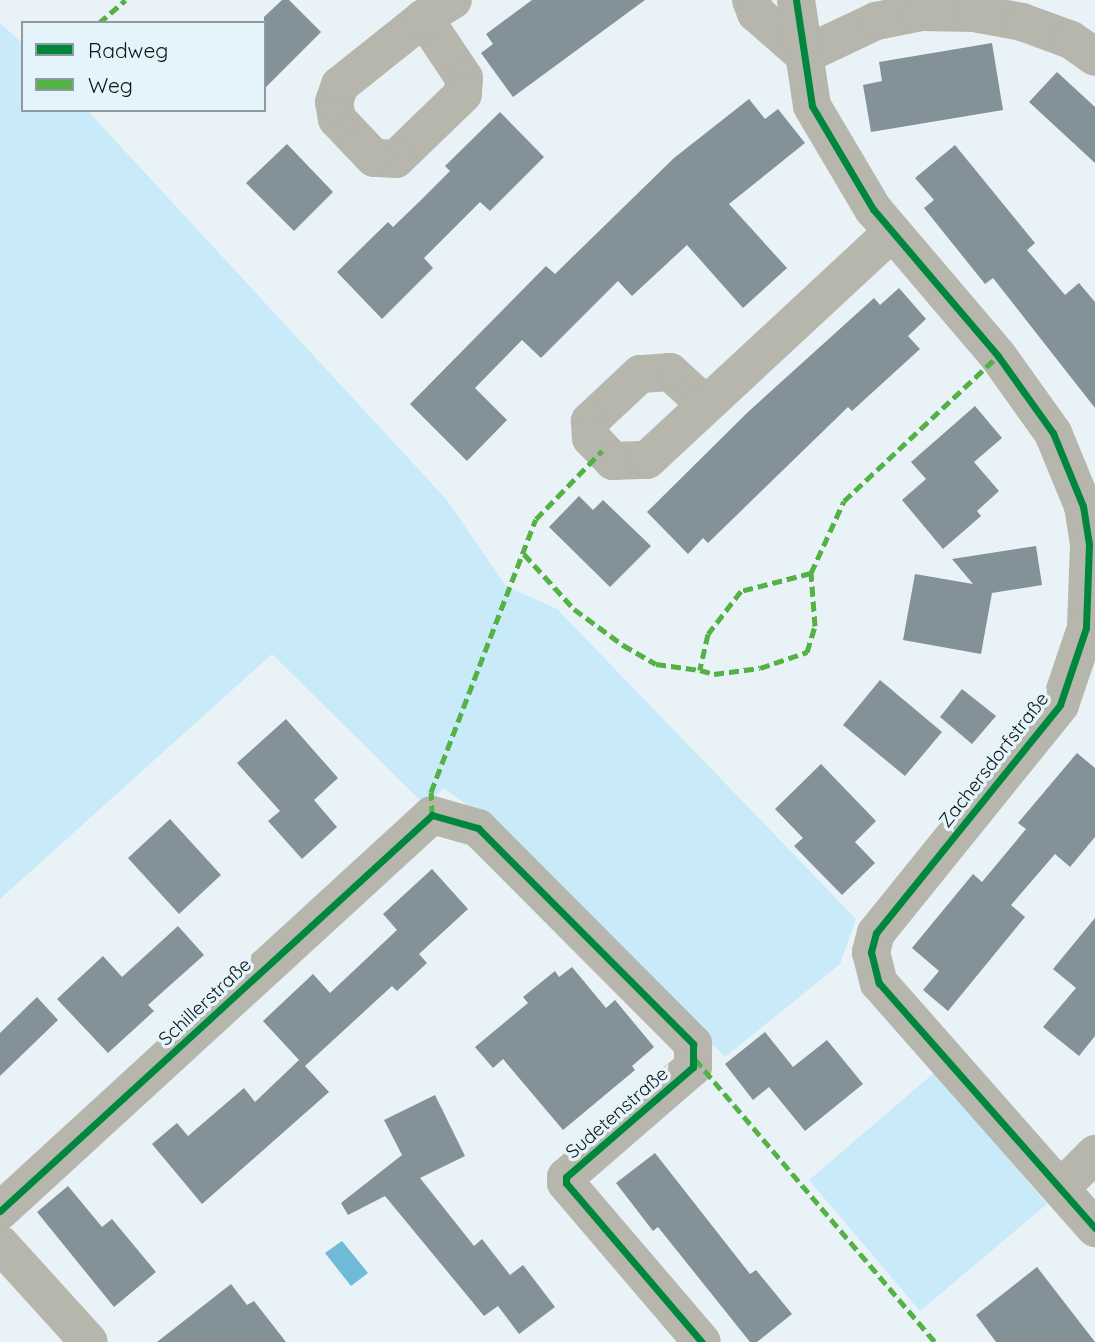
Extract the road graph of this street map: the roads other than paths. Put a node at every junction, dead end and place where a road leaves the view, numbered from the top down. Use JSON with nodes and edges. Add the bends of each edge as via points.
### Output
{"nodes":[{"id":1,"x":751,"y":0,"type":"edge"},
{"id":2,"x":796,"y":0,"type":"edge"},
{"id":3,"x":804,"y":54,"type":"junction"},
{"id":4,"x":1095,"y":57,"type":"edge"},
{"id":5,"x":892,"y":232,"type":"junction"},
{"id":6,"x":704,"y":402,"type":"dead end"},
{"id":7,"x":1082,"y":467,"type":"edge"},
{"id":8,"x":1095,"y":684,"type":"edge"},
{"id":9,"x":1060,"y":705,"type":"junction"},
{"id":10,"x":432,"y":815,"type":"joint"},
{"id":11,"x":1095,"y":1154,"type":"edge"},
{"id":12,"x":1062,"y":1187,"type":"junction"},
{"id":13,"x":0,"y":1211,"type":"edge"},
{"id":14,"x":1095,"y":1228,"type":"edge"},
{"id":15,"x":0,"y":1244,"type":"edge"},
{"id":16,"x":89,"y":1342,"type":"edge"},
{"id":17,"x":702,"y":1342,"type":"edge"}],
"edges":[{"from":1,"to":3,"type":"street","via":[[756,13]]},
{"from":2,"to":3,"type":"street","name":"Zachersdorfstraße"},
{"from":3,"to":4,"type":"street","via":[[876,21],[922,12],[974,13],[1022,22],[1071,40]]},
{"from":3,"to":5,"type":"street","name":"Zachersdorfstraße","via":[[812,106],[873,209]]},
{"from":5,"to":6,"type":"street"},
{"from":5,"to":7,"type":"street","name":"Zachersdorfstraße","via":[[998,356]]},
{"from":7,"to":9,"type":"street","name":"Zachersdorfstraße","via":[[1089,590],[1076,668]]},
{"from":8,"to":9,"type":"street","via":[[1086,694]]},
{"from":9,"to":12,"type":"street","name":"Zachersdorfstraße","via":[[876,933],[871,952],[879,983]]},
{"from":10,"to":13,"type":"street","name":"Schillerstraße"},
{"from":10,"to":17,"type":"street","name":"Sudetenstraße","via":[[478,828],[692,1044],[693,1067],[566,1177],[566,1183]]},
{"from":11,"to":12,"type":"street"},
{"from":12,"to":14,"type":"street","name":"Zachersdorfstraße"},
{"from":15,"to":16,"type":"street"}]}
